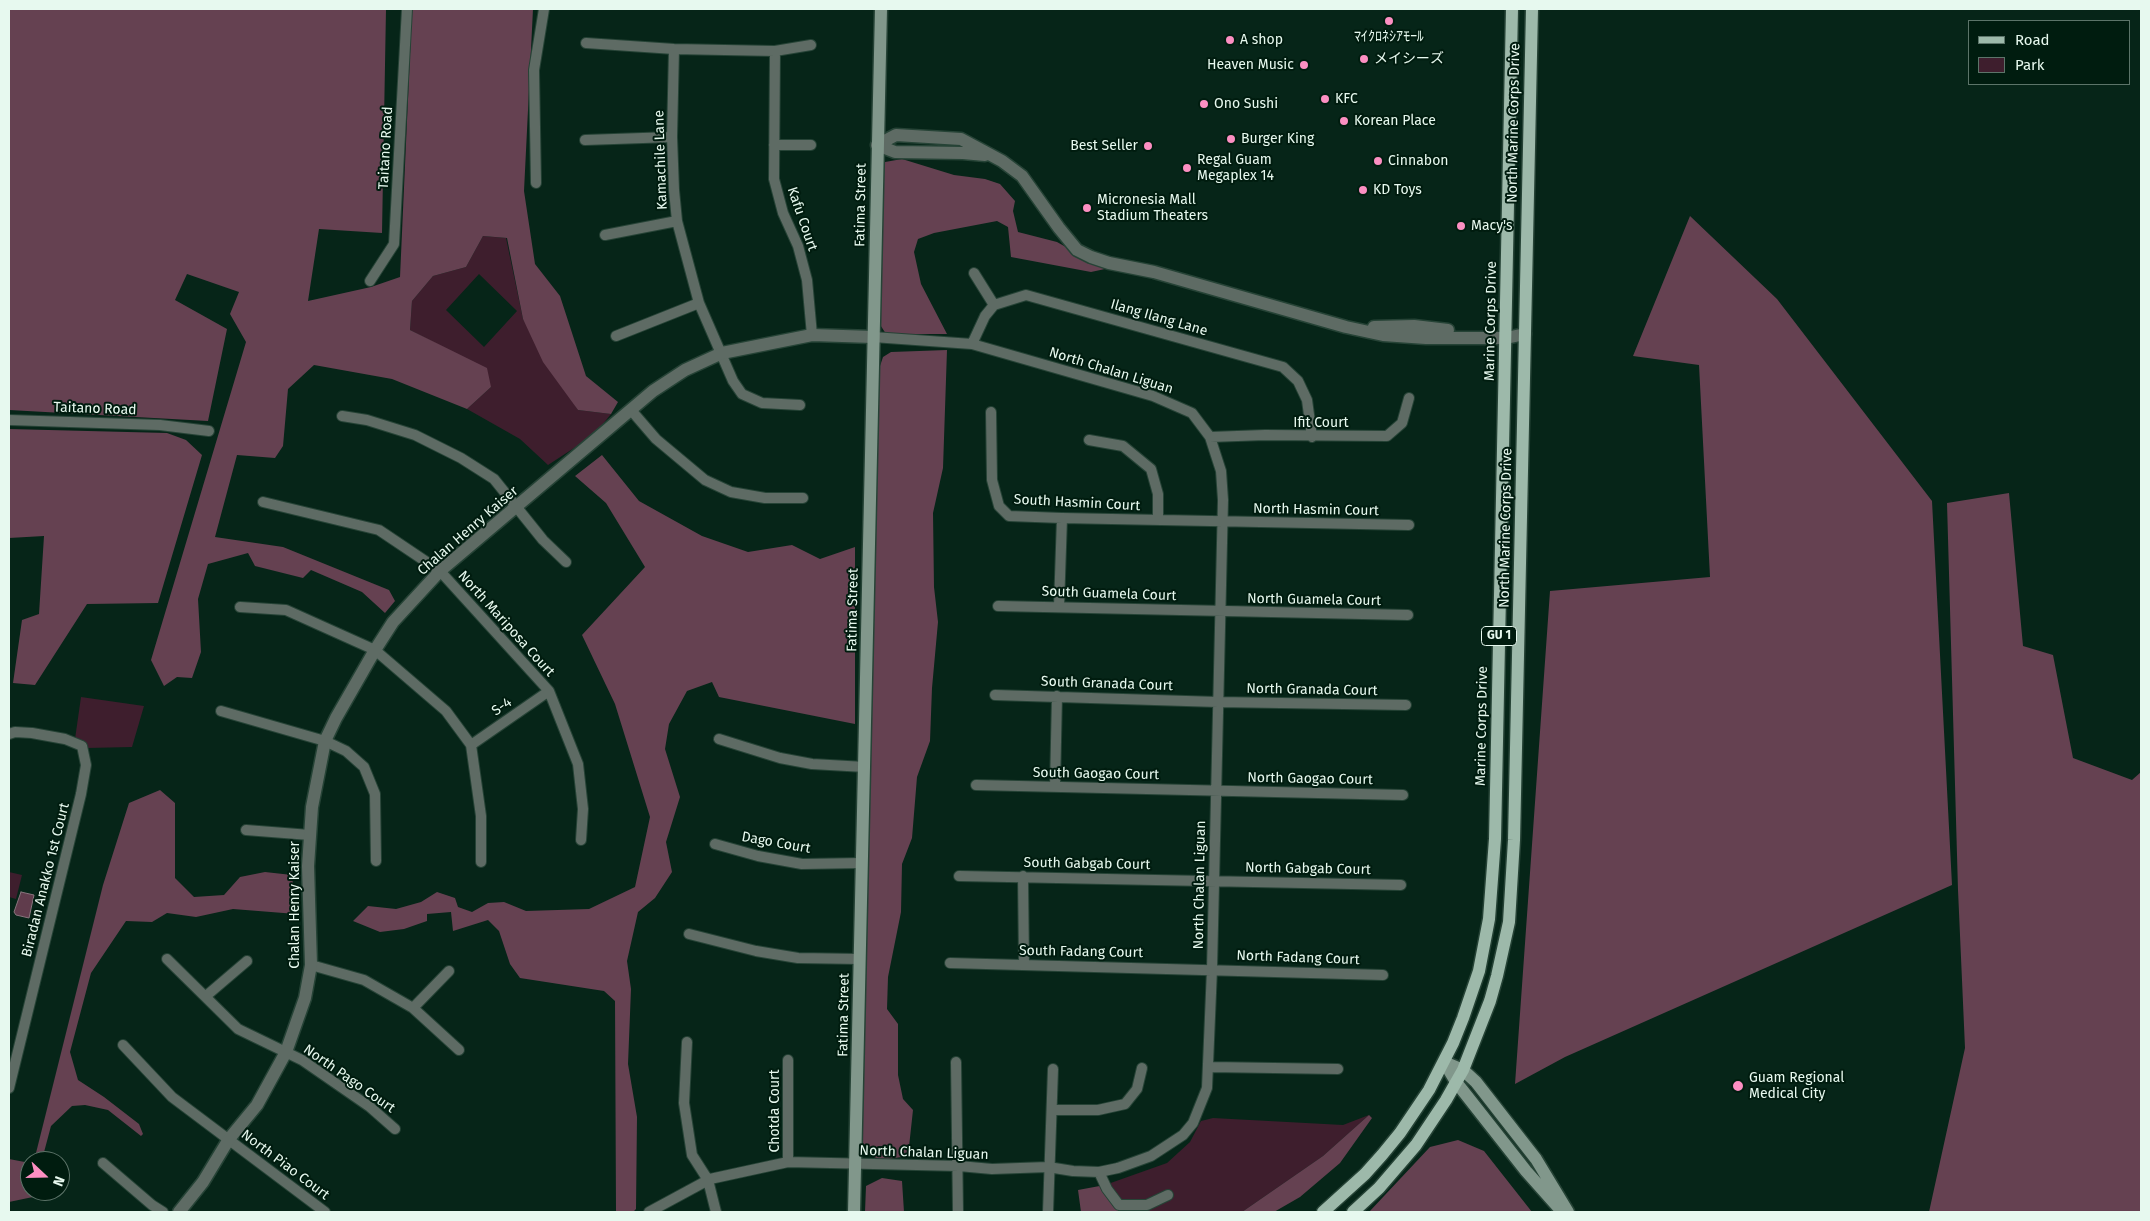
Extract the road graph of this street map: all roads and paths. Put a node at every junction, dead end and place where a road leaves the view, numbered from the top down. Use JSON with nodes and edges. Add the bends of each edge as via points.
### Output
{"nodes":[{"id":1,"x":407,"y":9,"type":"edge"},
{"id":2,"x":544,"y":9,"type":"edge"},
{"id":3,"x":881,"y":9,"type":"edge"},
{"id":4,"x":1512,"y":9,"type":"edge"},
{"id":5,"x":1532,"y":9,"type":"edge"},
{"id":6,"x":586,"y":43,"type":"dead end"},
{"id":7,"x":811,"y":45,"type":"dead end"},
{"id":8,"x":674,"y":49,"type":"junction"},
{"id":9,"x":775,"y":51,"type":"junction"},
{"id":10,"x":672,"y":137,"type":"junction"},
{"id":11,"x":585,"y":140,"type":"dead end"},
{"id":12,"x":774,"y":144,"type":"junction"},
{"id":13,"x":811,"y":145,"type":"dead end"},
{"id":14,"x":878,"y":145,"type":"junction"},
{"id":15,"x":536,"y":183,"type":"dead end"},
{"id":16,"x":677,"y":221,"type":"junction"},
{"id":17,"x":605,"y":235,"type":"dead end"},
{"id":18,"x":974,"y":273,"type":"dead end"},
{"id":19,"x":370,"y":281,"type":"dead end"},
{"id":20,"x":699,"y":303,"type":"junction"},
{"id":21,"x":994,"y":306,"type":"junction"},
{"id":22,"x":1506,"y":334,"type":"junction"},
{"id":23,"x":1525,"y":334,"type":"junction"},
{"id":24,"x":812,"y":335,"type":"junction"},
{"id":25,"x":616,"y":336,"type":"dead end"},
{"id":26,"x":873,"y":337,"type":"junction"},
{"id":27,"x":972,"y":344,"type":"junction"},
{"id":28,"x":722,"y":352,"type":"junction"},
{"id":29,"x":1409,"y":398,"type":"dead end"},
{"id":30,"x":800,"y":405,"type":"dead end"},
{"id":31,"x":632,"y":410,"type":"junction"},
{"id":32,"x":991,"y":412,"type":"dead end"},
{"id":33,"x":342,"y":416,"type":"dead end"},
{"id":34,"x":9,"y":420,"type":"edge"},
{"id":35,"x":209,"y":432,"type":"dead end"},
{"id":36,"x":1210,"y":437,"type":"junction"},
{"id":37,"x":1312,"y":437,"type":"junction"},
{"id":38,"x":1089,"y":440,"type":"dead end"},
{"id":39,"x":803,"y":498,"type":"dead end"},
{"id":40,"x":263,"y":502,"type":"dead end"},
{"id":41,"x":516,"y":508,"type":"junction"},
{"id":42,"x":1062,"y":518,"type":"junction"},
{"id":43,"x":1158,"y":520,"type":"junction"},
{"id":44,"x":1222,"y":521,"type":"junction"},
{"id":45,"x":1410,"y":525,"type":"dead end"},
{"id":46,"x":566,"y":562,"type":"dead end"},
{"id":47,"x":440,"y":572,"type":"junction"},
{"id":48,"x":998,"y":606,"type":"dead end"},
{"id":49,"x":1059,"y":606,"type":"junction"},
{"id":50,"x":240,"y":608,"type":"dead end"},
{"id":51,"x":1220,"y":612,"type":"junction"},
{"id":52,"x":1408,"y":615,"type":"dead end"},
{"id":53,"x":375,"y":650,"type":"junction"},
{"id":54,"x":549,"y":691,"type":"junction"},
{"id":55,"x":995,"y":695,"type":"dead end"},
{"id":56,"x":1057,"y":696,"type":"junction"},
{"id":57,"x":1218,"y":702,"type":"junction"},
{"id":58,"x":1406,"y":705,"type":"dead end"},
{"id":59,"x":220,"y":711,"type":"dead end"},
{"id":60,"x":12,"y":733,"type":"edge"},
{"id":61,"x":719,"y":739,"type":"dead end"},
{"id":62,"x":325,"y":741,"type":"junction"},
{"id":63,"x":471,"y":745,"type":"junction"},
{"id":64,"x":865,"y":767,"type":"junction"},
{"id":65,"x":976,"y":785,"type":"dead end"},
{"id":66,"x":1055,"y":787,"type":"junction"},
{"id":67,"x":1216,"y":791,"type":"junction"},
{"id":68,"x":1403,"y":794,"type":"dead end"},
{"id":69,"x":246,"y":830,"type":"dead end"},
{"id":70,"x":310,"y":835,"type":"junction"},
{"id":71,"x":582,"y":840,"type":"dead end"},
{"id":72,"x":715,"y":844,"type":"dead end"},
{"id":73,"x":376,"y":861,"type":"dead end"},
{"id":74,"x":480,"y":862,"type":"dead end"},
{"id":75,"x":862,"y":863,"type":"junction"},
{"id":76,"x":959,"y":876,"type":"dead end"},
{"id":77,"x":1023,"y":876,"type":"junction"},
{"id":78,"x":1214,"y":880,"type":"junction"},
{"id":79,"x":1401,"y":885,"type":"dead end"},
{"id":80,"x":689,"y":934,"type":"dead end"},
{"id":81,"x":168,"y":959,"type":"dead end"},
{"id":82,"x":860,"y":959,"type":"junction"},
{"id":83,"x":247,"y":961,"type":"dead end"},
{"id":84,"x":950,"y":963,"type":"dead end"},
{"id":85,"x":311,"y":965,"type":"junction"},
{"id":86,"x":1024,"y":965,"type":"junction"},
{"id":87,"x":1212,"y":969,"type":"junction"},
{"id":88,"x":448,"y":971,"type":"dead end"},
{"id":89,"x":1383,"y":974,"type":"dead end"},
{"id":90,"x":206,"y":996,"type":"junction"},
{"id":91,"x":413,"y":1008,"type":"junction"},
{"id":92,"x":687,"y":1042,"type":"dead end"},
{"id":93,"x":123,"y":1045,"type":"dead end"},
{"id":94,"x":459,"y":1050,"type":"dead end"},
{"id":95,"x":286,"y":1052,"type":"junction"},
{"id":96,"x":788,"y":1060,"type":"dead end"},
{"id":97,"x":956,"y":1062,"type":"dead end"},
{"id":98,"x":1444,"y":1062,"type":"junction"},
{"id":99,"x":1210,"y":1067,"type":"junction"},
{"id":100,"x":1142,"y":1068,"type":"dead end"},
{"id":101,"x":1052,"y":1069,"type":"dead end"},
{"id":102,"x":1338,"y":1069,"type":"dead end"},
{"id":103,"x":1463,"y":1070,"type":"junction"},
{"id":104,"x":1456,"y":1082,"type":"junction"},
{"id":105,"x":9,"y":1088,"type":"edge"},
{"id":106,"x":1052,"y":1110,"type":"junction"},
{"id":107,"x":395,"y":1129,"type":"dead end"},
{"id":108,"x":229,"y":1139,"type":"junction"},
{"id":109,"x":788,"y":1162,"type":"junction"},
{"id":110,"x":103,"y":1163,"type":"dead end"},
{"id":111,"x":856,"y":1164,"type":"junction"},
{"id":112,"x":959,"y":1166,"type":"junction"},
{"id":113,"x":1048,"y":1167,"type":"junction"},
{"id":114,"x":1099,"y":1172,"type":"junction"},
{"id":115,"x":708,"y":1180,"type":"junction"},
{"id":116,"x":1168,"y":1195,"type":"dead end"},
{"id":117,"x":162,"y":1212,"type":"edge"},
{"id":118,"x":179,"y":1212,"type":"edge"},
{"id":119,"x":325,"y":1212,"type":"edge"},
{"id":120,"x":649,"y":1212,"type":"edge"},
{"id":121,"x":716,"y":1212,"type":"edge"},
{"id":122,"x":854,"y":1212,"type":"edge"},
{"id":123,"x":958,"y":1212,"type":"edge"},
{"id":124,"x":1048,"y":1212,"type":"edge"},
{"id":125,"x":1323,"y":1212,"type":"edge"},
{"id":126,"x":1353,"y":1212,"type":"edge"},
{"id":127,"x":1564,"y":1212,"type":"edge"},
{"id":128,"x":1568,"y":1212,"type":"edge"}],
"edges":[{"from":1,"to":19,"type":"street","name":"Taitano Road","via":[[394,244]]},
{"from":2,"to":15,"type":"street","via":[[534,70]]},
{"from":3,"to":14,"type":"main road","name":"Fatima Street"},
{"from":4,"to":22,"type":"main road","name":"Marine Corps Drive","number":"GU 1"},
{"from":5,"to":23,"type":"main road","name":"North Marine Corps Drive","number":"GU 1"},
{"from":6,"to":8,"type":"street"},
{"from":7,"to":9,"type":"street"},
{"from":8,"to":9,"type":"street"},
{"from":8,"to":10,"type":"street","name":"Kamachile Lane"},
{"from":9,"to":12,"type":"street","name":"Kafu Court"},
{"from":10,"to":11,"type":"street"},
{"from":10,"to":16,"type":"street","name":"Kamachile Lane"},
{"from":12,"to":13,"type":"street"},
{"from":12,"to":24,"type":"street","name":"Kafu Court","via":[[774,179],[807,280]]},
{"from":14,"to":22,"type":"street","via":[[896,135],[961,139],[1022,176],[1077,250],[1109,263],[1154,272],[1346,327],[1414,326]]},
{"from":14,"to":26,"type":"main road","name":"Fatima Street"},
{"from":16,"to":17,"type":"street"},
{"from":16,"to":20,"type":"street","name":"Kamachile Lane"},
{"from":18,"to":21,"type":"street"},
{"from":20,"to":25,"type":"street"},
{"from":20,"to":28,"type":"street","name":"Kamachile Lane"},
{"from":21,"to":27,"type":"street","via":[[985,316]]},
{"from":21,"to":37,"type":"street","name":"Ilang Ilang Lane","via":[[1026,295],[1283,367],[1298,381],[1307,400]]},
{"from":22,"to":23,"type":"street"},
{"from":22,"to":98,"type":"main road","name":"Marine Corps Drive","number":"GU 1","via":[[1492,892],[1478,971]]},
{"from":23,"to":103,"type":"main road","name":"North Marine Corps Drive","number":"GU 1","via":[[1512,893],[1497,976]]},
{"from":24,"to":26,"type":"street","name":"Chalan Henry Kaiser"},
{"from":24,"to":28,"type":"street","name":"Chalan Henry Kaiser"},
{"from":26,"to":27,"type":"street","name":"North Chalan Liguan"},
{"from":26,"to":64,"type":"main road","name":"Fatima Street"},
{"from":27,"to":36,"type":"street","name":"North Chalan Liguan","via":[[1153,396],[1192,413]]},
{"from":28,"to":30,"type":"street","name":"Kamachile Lane","via":[[733,381],[742,394],[762,403]]},
{"from":28,"to":31,"type":"street","name":"Chalan Henry Kaiser","via":[[685,370],[653,391]]},
{"from":29,"to":37,"type":"street","name":"Ifit Court","via":[[1402,423],[1387,436]]},
{"from":31,"to":39,"type":"street","via":[[656,439],[704,480],[731,492],[765,498]]},
{"from":31,"to":41,"type":"street","name":"Chalan Henry Kaiser"},
{"from":32,"to":42,"type":"street","name":"South Hasmin Court","via":[[992,480],[999,506],[1009,516]]},
{"from":33,"to":41,"type":"street","via":[[415,435],[461,458],[494,479]]},
{"from":34,"to":35,"type":"street","name":"Taitano Road","via":[[160,425]]},
{"from":36,"to":37,"type":"street","name":"Ifit Court"},
{"from":36,"to":44,"type":"street","name":"North Chalan Liguan","via":[[1221,471]]},
{"from":38,"to":43,"type":"street","via":[[1123,446],[1150,469],[1158,494]]},
{"from":40,"to":47,"type":"street","name":"North Mariposa Court","via":[[379,530]]},
{"from":41,"to":46,"type":"street"},
{"from":41,"to":47,"type":"street","name":"Chalan Henry Kaiser"},
{"from":42,"to":43,"type":"street","name":"South Hasmin Court"},
{"from":42,"to":49,"type":"street"},
{"from":43,"to":44,"type":"street","name":"South Hasmin Court"},
{"from":44,"to":45,"type":"street","name":"North Hasmin Court"},
{"from":44,"to":51,"type":"street","name":"North Chalan Liguan"},
{"from":47,"to":53,"type":"street","name":"Chalan Henry Kaiser","via":[[394,622]]},
{"from":47,"to":54,"type":"street","name":"North Mariposa Court"},
{"from":48,"to":49,"type":"street","name":"South Guamela Court"},
{"from":49,"to":51,"type":"street","name":"South Guamela Court"},
{"from":50,"to":53,"type":"street","via":[[286,610]]},
{"from":51,"to":52,"type":"street","name":"North Guamela Court"},
{"from":51,"to":57,"type":"street","name":"North Chalan Liguan"},
{"from":53,"to":62,"type":"street","name":"Chalan Henry Kaiser"},
{"from":53,"to":63,"type":"street","via":[[446,711]]},
{"from":54,"to":63,"type":"street","name":"S-4"},
{"from":54,"to":71,"type":"street","name":"North Mariposa Court","via":[[578,764],[583,809]]},
{"from":55,"to":56,"type":"street","name":"South Granada Court"},
{"from":56,"to":57,"type":"street","name":"South Granada Court"},
{"from":56,"to":66,"type":"street"},
{"from":57,"to":58,"type":"street","name":"North Granada Court"},
{"from":57,"to":67,"type":"street","name":"North Chalan Liguan"},
{"from":59,"to":62,"type":"street"},
{"from":60,"to":105,"type":"street","name":"Biradan Anakko 1st Court","via":[[50,735],[82,746],[86,765]]},
{"from":61,"to":64,"type":"street","via":[[780,758],[812,764]]},
{"from":62,"to":70,"type":"street","name":"Chalan Henry Kaiser"},
{"from":62,"to":73,"type":"street","via":[[346,751],[364,767],[375,794]]},
{"from":63,"to":74,"type":"street","via":[[481,816]]},
{"from":64,"to":75,"type":"main road","name":"Fatima Street"},
{"from":65,"to":66,"type":"street","name":"South Gaogao Court"},
{"from":66,"to":67,"type":"street","name":"South Gaogao Court"},
{"from":67,"to":68,"type":"street","name":"North Gaogao Court"},
{"from":67,"to":78,"type":"street","name":"North Chalan Liguan"},
{"from":69,"to":70,"type":"street"},
{"from":70,"to":85,"type":"street","name":"Chalan Henry Kaiser","via":[[308,901]]},
{"from":72,"to":75,"type":"street","name":"Dago Court","via":[[802,864]]},
{"from":75,"to":82,"type":"main road","name":"Fatima Street"},
{"from":76,"to":77,"type":"street","name":"South Gabgab Court"},
{"from":77,"to":78,"type":"street","name":"South Gabgab Court"},
{"from":77,"to":86,"type":"street"},
{"from":78,"to":79,"type":"street","name":"North Gabgab Court"},
{"from":78,"to":87,"type":"street","name":"North Chalan Liguan"},
{"from":80,"to":82,"type":"street","via":[[756,952],[790,957]]},
{"from":81,"to":90,"type":"street","name":"North Pago Court"},
{"from":82,"to":111,"type":"main road","name":"Fatima Street"},
{"from":83,"to":90,"type":"street"},
{"from":84,"to":86,"type":"street","name":"South Fadang Court"},
{"from":85,"to":91,"type":"street","via":[[364,980]]},
{"from":85,"to":95,"type":"street","name":"Chalan Henry Kaiser","via":[[305,998]]},
{"from":86,"to":87,"type":"street","name":"South Fadang Court"},
{"from":87,"to":89,"type":"street","name":"North Fadang Court"},
{"from":87,"to":99,"type":"street","name":"North Chalan Liguan"},
{"from":88,"to":91,"type":"street"},
{"from":90,"to":95,"type":"street","name":"North Pago Court","via":[[238,1029]]},
{"from":91,"to":94,"type":"street"},
{"from":92,"to":115,"type":"street","via":[[684,1103],[692,1155]]},
{"from":93,"to":108,"type":"street","name":"North Piao Court","via":[[172,1097]]},
{"from":95,"to":107,"type":"street","name":"North Pago Court","via":[[332,1080]]},
{"from":95,"to":108,"type":"street","name":"Chalan Henry Kaiser","via":[[257,1105]]},
{"from":96,"to":109,"type":"street","name":"Chotda Court"},
{"from":97,"to":112,"type":"street"},
{"from":98,"to":103,"type":"main road"},
{"from":98,"to":104,"type":"main road"},
{"from":98,"to":125,"type":"main road","name":"Marine Corps Drive","number":"GU 1","via":[[1400,1133],[1365,1174]]},
{"from":99,"to":102,"type":"street"},
{"from":99,"to":114,"type":"street","name":"North Chalan Liguan","via":[[1201,1107],[1183,1136],[1151,1156]]},
{"from":100,"to":106,"type":"street","via":[[1137,1089],[1124,1104],[1098,1110]]},
{"from":101,"to":106,"type":"street"},
{"from":103,"to":104,"type":"main road","name":"North Marine Corps Drive","number":"GU 1"},
{"from":103,"to":128,"type":"main road","via":[[1476,1082],[1536,1160]]},
{"from":104,"to":126,"type":"main road","name":"North Marine Corps Drive","number":"GU 1","via":[[1416,1145]]},
{"from":104,"to":127,"type":"main road","via":[[1526,1171]]},
{"from":106,"to":113,"type":"street"},
{"from":108,"to":118,"type":"street","name":"Chalan Henry Kaiser"},
{"from":108,"to":119,"type":"street","name":"North Piao Court"},
{"from":109,"to":111,"type":"street","name":"North Chalan Liguan"},
{"from":109,"to":115,"type":"street","name":"North Chalan Liguan"},
{"from":110,"to":117,"type":"street"},
{"from":111,"to":112,"type":"street","name":"North Chalan Liguan"},
{"from":111,"to":122,"type":"main road","name":"Fatima Street"},
{"from":112,"to":113,"type":"street","name":"North Chalan Liguan","via":[[992,1169]]},
{"from":112,"to":123,"type":"street"},
{"from":113,"to":114,"type":"street","name":"North Chalan Liguan"},
{"from":113,"to":124,"type":"street"},
{"from":114,"to":116,"type":"street","via":[[1106,1189],[1119,1205],[1147,1205]]},
{"from":115,"to":120,"type":"street","name":"North Chalan Liguan"},
{"from":115,"to":121,"type":"street"}]}
